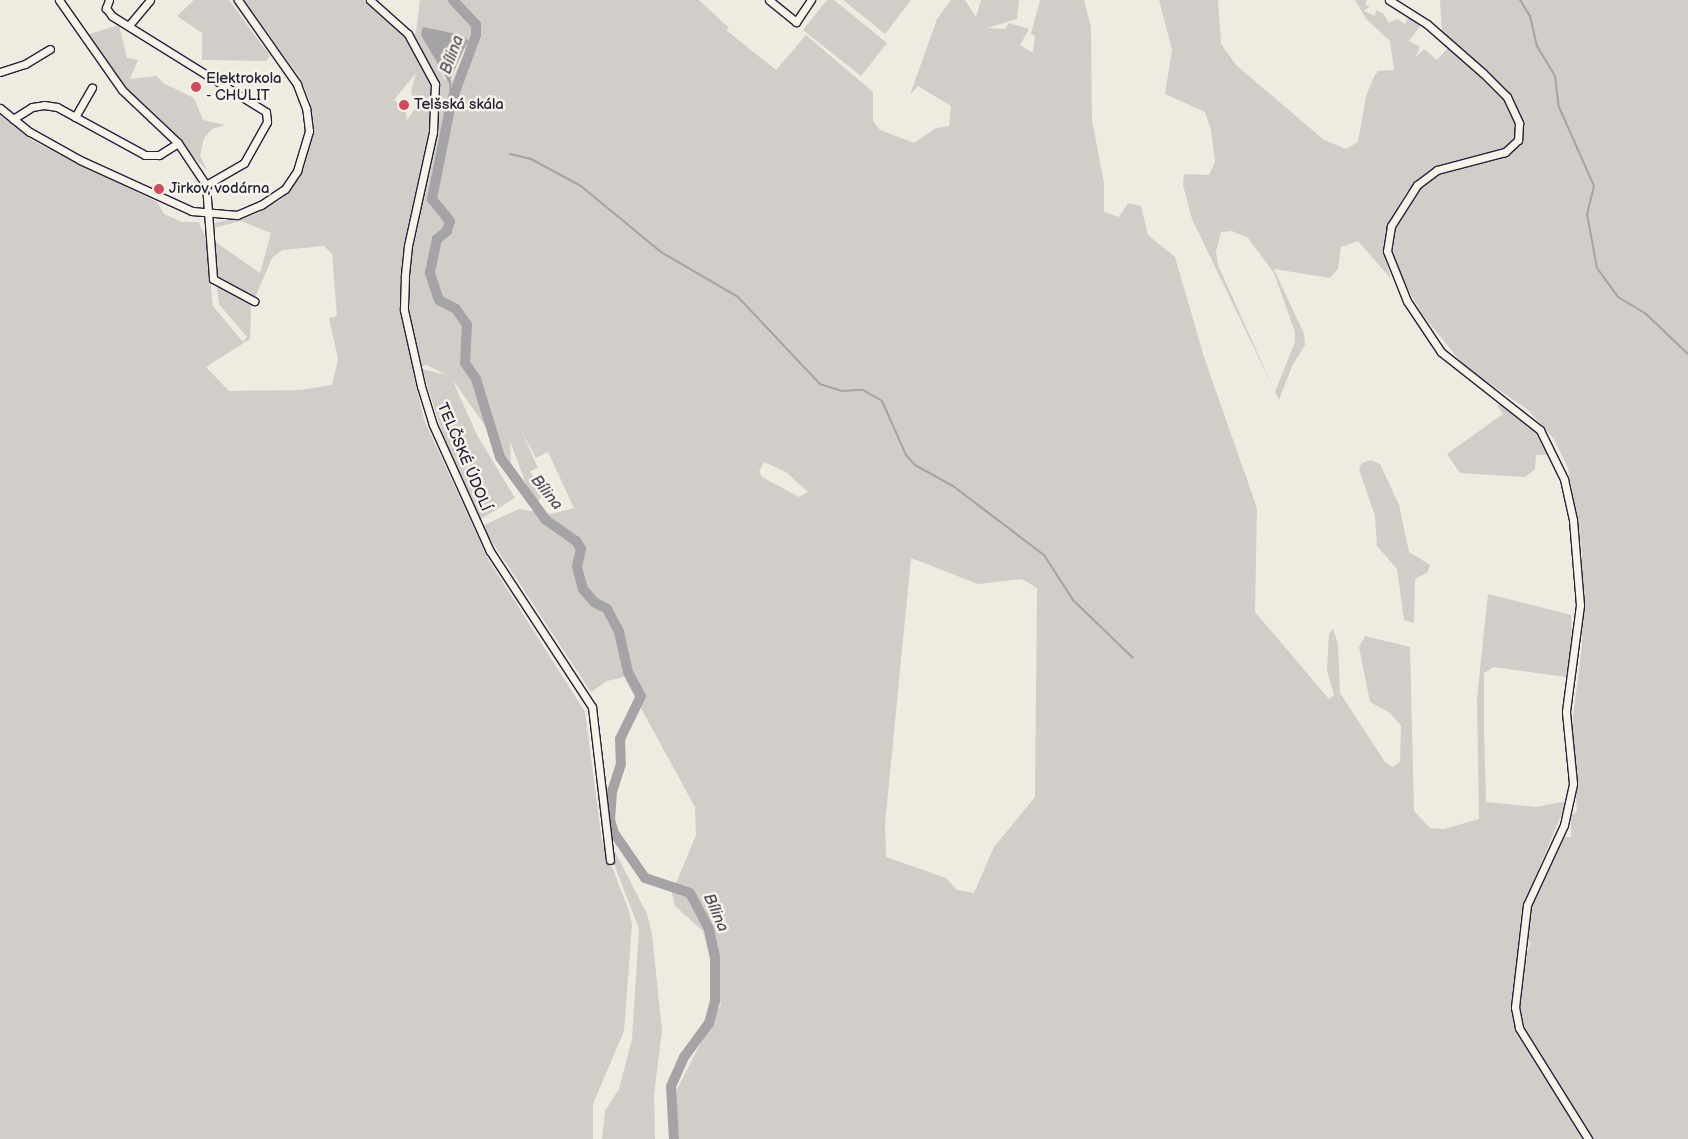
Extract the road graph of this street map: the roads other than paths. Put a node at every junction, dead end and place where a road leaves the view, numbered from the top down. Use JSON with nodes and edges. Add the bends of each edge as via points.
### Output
{"nodes":[{"id":1,"x":59,"y":0,"type":"edge"},
{"id":2,"x":109,"y":0,"type":"edge"},
{"id":3,"x":150,"y":0,"type":"edge"},
{"id":4,"x":238,"y":0,"type":"edge"},
{"id":5,"x":370,"y":0,"type":"edge"},
{"id":6,"x":769,"y":0,"type":"edge"},
{"id":7,"x":811,"y":0,"type":"edge"},
{"id":8,"x":1388,"y":0,"type":"edge"},
{"id":9,"x":130,"y":24,"type":"junction"},
{"id":10,"x":50,"y":49,"type":"dead end"},
{"id":11,"x":0,"y":72,"type":"edge"},
{"id":12,"x":92,"y":87,"type":"dead end"},
{"id":13,"x":0,"y":108,"type":"edge"},
{"id":14,"x":75,"y":117,"type":"junction"},
{"id":15,"x":13,"y":119,"type":"junction"},
{"id":16,"x":178,"y":143,"type":"junction"},
{"id":17,"x":206,"y":185,"type":"junction"},
{"id":18,"x":206,"y":215,"type":"junction"},
{"id":19,"x":254,"y":302,"type":"dead end"},
{"id":20,"x":610,"y":860,"type":"dead end"},
{"id":21,"x":1588,"y":1139,"type":"edge"}],
"edges":[{"from":1,"to":16,"type":"street","via":[[122,90]]},
{"from":2,"to":9,"type":"street","via":[[106,8],[112,16]]},
{"from":3,"to":9,"type":"street"},
{"from":4,"to":18,"type":"street","via":[[297,84],[306,108],[309,131],[297,171],[275,197],[237,214]]},
{"from":5,"to":20,"type":"street","name":"TELČSKÉ ÚDOLÍ","via":[[408,34],[435,84],[433,132],[408,246],[405,277],[404,310],[421,386],[433,425],[490,551],[592,706]]},
{"from":6,"to":7,"type":"street","via":[[796,22]]},
{"from":8,"to":21,"type":"street","via":[[1427,24],[1483,72],[1506,96],[1519,123],[1518,140],[1505,152],[1437,170],[1417,185],[1391,226],[1387,251],[1407,301],[1441,352],[1540,430],[1564,479],[1575,537],[1580,605],[1566,712],[1573,784],[1564,825],[1527,904],[1515,1007],[1519,1028]]},
{"from":9,"to":17,"type":"street","via":[[266,112],[267,122],[244,163]]},
{"from":10,"to":11,"type":"street","via":[[25,64]]},
{"from":12,"to":14,"type":"street"},
{"from":13,"to":15,"type":"street"},
{"from":14,"to":15,"type":"street","via":[[44,105],[32,107]]},
{"from":14,"to":16,"type":"street","via":[[145,156],[159,155]]},
{"from":15,"to":18,"type":"street","via":[[80,160],[177,206]]},
{"from":16,"to":17,"type":"street"},
{"from":17,"to":18,"type":"street"},
{"from":18,"to":19,"type":"street","via":[[213,279]]}]}
